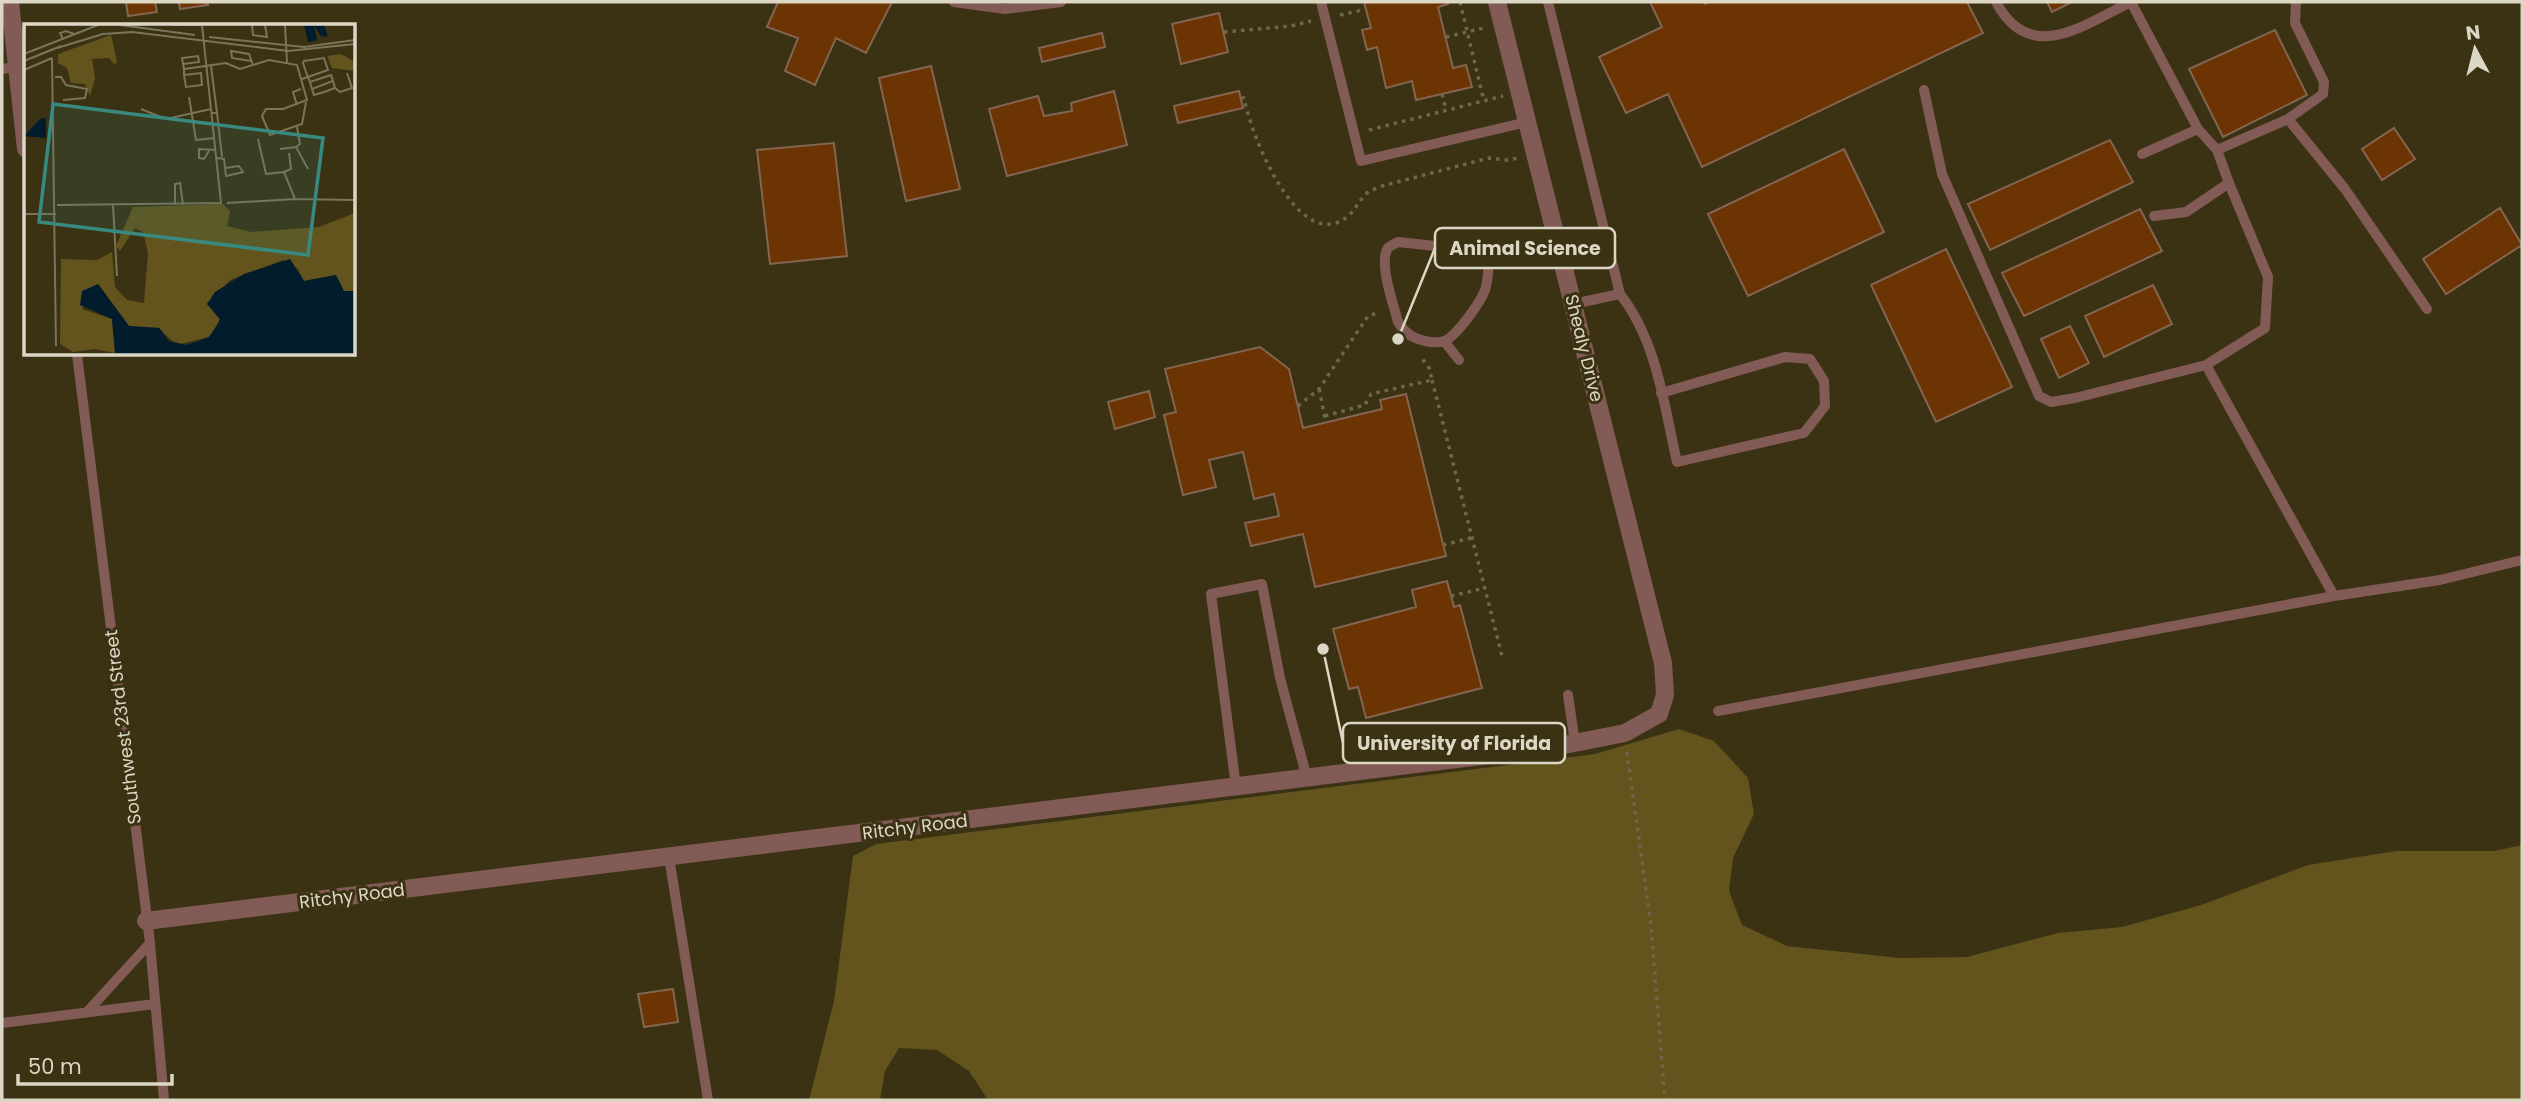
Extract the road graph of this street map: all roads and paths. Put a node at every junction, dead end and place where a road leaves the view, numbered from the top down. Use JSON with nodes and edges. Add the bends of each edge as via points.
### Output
{"nodes":[{"id":1,"x":10,"y":2,"type":"edge"},
{"id":2,"x":954,"y":2,"type":"edge"},
{"id":3,"x":1060,"y":2,"type":"edge"},
{"id":4,"x":1321,"y":2,"type":"edge"},
{"id":5,"x":1460,"y":2,"type":"edge"},
{"id":6,"x":1497,"y":2,"type":"edge"},
{"id":7,"x":1548,"y":2,"type":"edge"},
{"id":8,"x":1996,"y":2,"type":"edge"},
{"id":9,"x":2131,"y":2,"type":"edge"},
{"id":10,"x":2296,"y":2,"type":"edge"},
{"id":11,"x":1366,"y":9,"type":"dead end"},
{"id":12,"x":1335,"y":16,"type":"dead end"},
{"id":13,"x":1312,"y":20,"type":"dead end"},
{"id":14,"x":1489,"y":27,"type":"dead end"},
{"id":15,"x":1224,"y":32,"type":"dead end"},
{"id":16,"x":1467,"y":32,"type":"junction"},
{"id":17,"x":1446,"y":37,"type":"dead end"},
{"id":18,"x":10,"y":68,"type":"edge"},
{"id":19,"x":1924,"y":90,"type":"dead end"},
{"id":20,"x":1442,"y":94,"type":"dead end"},
{"id":21,"x":1506,"y":96,"type":"dead end"},
{"id":22,"x":1484,"y":101,"type":"junction"},
{"id":23,"x":1446,"y":110,"type":"junction"},
{"id":24,"x":2288,"y":119,"type":"junction"},
{"id":25,"x":1527,"y":122,"type":"junction"},
{"id":26,"x":2198,"y":129,"type":"junction"},
{"id":27,"x":1369,"y":130,"type":"dead end"},
{"id":28,"x":24,"y":139,"type":"edge"},
{"id":29,"x":2217,"y":150,"type":"junction"},
{"id":30,"x":2142,"y":154,"type":"dead end"},
{"id":31,"x":2229,"y":183,"type":"junction"},
{"id":32,"x":2154,"y":216,"type":"dead end"},
{"id":33,"x":1555,"y":237,"type":"junction"},
{"id":34,"x":1490,"y":251,"type":"junction"},
{"id":35,"x":1620,"y":294,"type":"junction"},
{"id":36,"x":1381,"y":301,"type":"dead end"},
{"id":37,"x":1573,"y":304,"type":"junction"},
{"id":38,"x":2427,"y":309,"type":"dead end"},
{"id":39,"x":1383,"y":312,"type":"junction"},
{"id":40,"x":1385,"y":320,"type":"dead end"},
{"id":41,"x":1444,"y":341,"type":"junction"},
{"id":42,"x":1415,"y":352,"type":"dead end"},
{"id":43,"x":77,"y":355,"type":"edge"},
{"id":44,"x":1459,"y":360,"type":"dead end"},
{"id":45,"x":2206,"y":365,"type":"junction"},
{"id":46,"x":1432,"y":380,"type":"junction"},
{"id":47,"x":1319,"y":389,"type":"junction"},
{"id":48,"x":1661,"y":393,"type":"junction"},
{"id":49,"x":1298,"y":406,"type":"dead end"},
{"id":50,"x":1325,"y":416,"type":"junction"},
{"id":51,"x":1326,"y":423,"type":"dead end"},
{"id":52,"x":1472,"y":538,"type":"junction"},
{"id":53,"x":1443,"y":545,"type":"dead end"},
{"id":54,"x":2522,"y":560,"type":"edge"},
{"id":55,"x":1485,"y":588,"type":"junction"},
{"id":56,"x":1451,"y":596,"type":"dead end"},
{"id":57,"x":2334,"y":596,"type":"junction"},
{"id":58,"x":1503,"y":660,"type":"dead end"},
{"id":59,"x":1567,"y":695,"type":"dead end"},
{"id":60,"x":1665,"y":695,"type":"joint"},
{"id":61,"x":1718,"y":711,"type":"dead end"},
{"id":62,"x":1625,"y":733,"type":"junction"},
{"id":63,"x":1575,"y":743,"type":"junction"},
{"id":64,"x":1307,"y":778,"type":"junction"},
{"id":65,"x":1236,"y":787,"type":"junction"},
{"id":66,"x":669,"y":857,"type":"junction"},
{"id":67,"x":146,"y":921,"type":"junction"},
{"id":68,"x":149,"y":943,"type":"junction"},
{"id":69,"x":155,"y":1004,"type":"junction"},
{"id":70,"x":87,"y":1012,"type":"junction"},
{"id":71,"x":2,"y":1023,"type":"edge"},
{"id":72,"x":164,"y":1100,"type":"edge"},
{"id":73,"x":708,"y":1100,"type":"edge"},
{"id":74,"x":1665,"y":1100,"type":"edge"}],
"edges":[{"from":1,"to":18,"type":"street"},
{"from":2,"to":3,"type":"lane","via":[[1005,9]]},
{"from":4,"to":25,"type":"lane","via":[[1361,161]]},
{"from":5,"to":16,"type":"path"},
{"from":6,"to":25,"type":"street","name":"Shealy Drive"},
{"from":7,"to":35,"type":"lane"},
{"from":8,"to":9,"type":"lane","via":[[2016,29],[2049,37]]},
{"from":9,"to":26,"type":"lane"},
{"from":10,"to":24,"type":"lane","via":[[2295,23],[2324,82],[2323,94]]},
{"from":11,"to":12,"type":"path"},
{"from":13,"to":15,"type":"path"},
{"from":14,"to":16,"type":"path"},
{"from":16,"to":17,"type":"path"},
{"from":16,"to":22,"type":"path"},
{"from":18,"to":28,"type":"street"},
{"from":19,"to":45,"type":"lane","via":[[1942,174],[2039,396],[2051,402],[2075,398]]},
{"from":20,"to":23,"type":"path"},
{"from":21,"to":22,"type":"path"},
{"from":22,"to":23,"type":"path"},
{"from":23,"to":27,"type":"path"},
{"from":24,"to":29,"type":"lane"},
{"from":24,"to":38,"type":"lane","via":[[2345,189]]},
{"from":25,"to":33,"type":"street","name":"Shealy Drive"},
{"from":26,"to":29,"type":"lane"},
{"from":26,"to":30,"type":"lane"},
{"from":29,"to":31,"type":"lane"},
{"from":31,"to":32,"type":"lane","via":[[2186,212]]},
{"from":31,"to":45,"type":"lane","via":[[2268,277],[2265,328]]},
{"from":33,"to":34,"type":"lane"},
{"from":33,"to":37,"type":"street","name":"Shealy Drive"},
{"from":34,"to":41,"type":"lane","via":[[1485,289],[1465,321]]},
{"from":34,"to":41,"type":"lane","via":[[1398,242],[1388,247],[1384,268],[1402,329],[1420,340]]},
{"from":35,"to":37,"type":"lane"},
{"from":35,"to":48,"type":"lane","via":[[1646,338]]},
{"from":36,"to":39,"type":"path"},
{"from":37,"to":60,"type":"street","name":"Shealy Drive","via":[[1660,650]]},
{"from":39,"to":40,"type":"path"},
{"from":39,"to":47,"type":"path","via":[[1367,316]]},
{"from":41,"to":44,"type":"lane"},
{"from":42,"to":46,"type":"path"},
{"from":43,"to":67,"type":"lane","name":"Southwest 23rd Street"},
{"from":45,"to":57,"type":"lane"},
{"from":46,"to":50,"type":"path","via":[[1371,394],[1365,405]]},
{"from":46,"to":52,"type":"path"},
{"from":47,"to":49,"type":"path"},
{"from":47,"to":50,"type":"path"},
{"from":48,"to":48,"type":"lane","via":[[1677,462],[1804,433],[1825,406],[1824,381],[1810,359],[1785,357]]},
{"from":50,"to":51,"type":"path"},
{"from":52,"to":53,"type":"path"},
{"from":52,"to":55,"type":"path"},
{"from":54,"to":57,"type":"lane","via":[[2440,580]]},
{"from":55,"to":56,"type":"path"},
{"from":55,"to":58,"type":"path"},
{"from":57,"to":61,"type":"lane"},
{"from":59,"to":63,"type":"lane"},
{"from":60,"to":62,"type":"street","name":"Ritchy Road","via":[[1659,714]]},
{"from":62,"to":63,"type":"street","name":"Ritchy Road"},
{"from":62,"to":74,"type":"path","via":[[1651,926]]},
{"from":63,"to":64,"type":"street","name":"Ritchy Road"},
{"from":64,"to":65,"type":"street","name":"Ritchy Road"},
{"from":64,"to":65,"type":"lane","via":[[1280,678],[1262,584],[1211,594]]},
{"from":65,"to":66,"type":"street","name":"Ritchy Road"},
{"from":66,"to":67,"type":"street","name":"Ritchy Road"},
{"from":66,"to":73,"type":"lane"},
{"from":67,"to":68,"type":"lane","name":"Southwest 23rd Street"},
{"from":68,"to":69,"type":"lane","name":"Southwest 23rd Street"},
{"from":68,"to":70,"type":"lane"},
{"from":69,"to":70,"type":"lane"},
{"from":69,"to":72,"type":"lane","name":"Southwest 23rd Street"},
{"from":70,"to":71,"type":"lane"}]}
